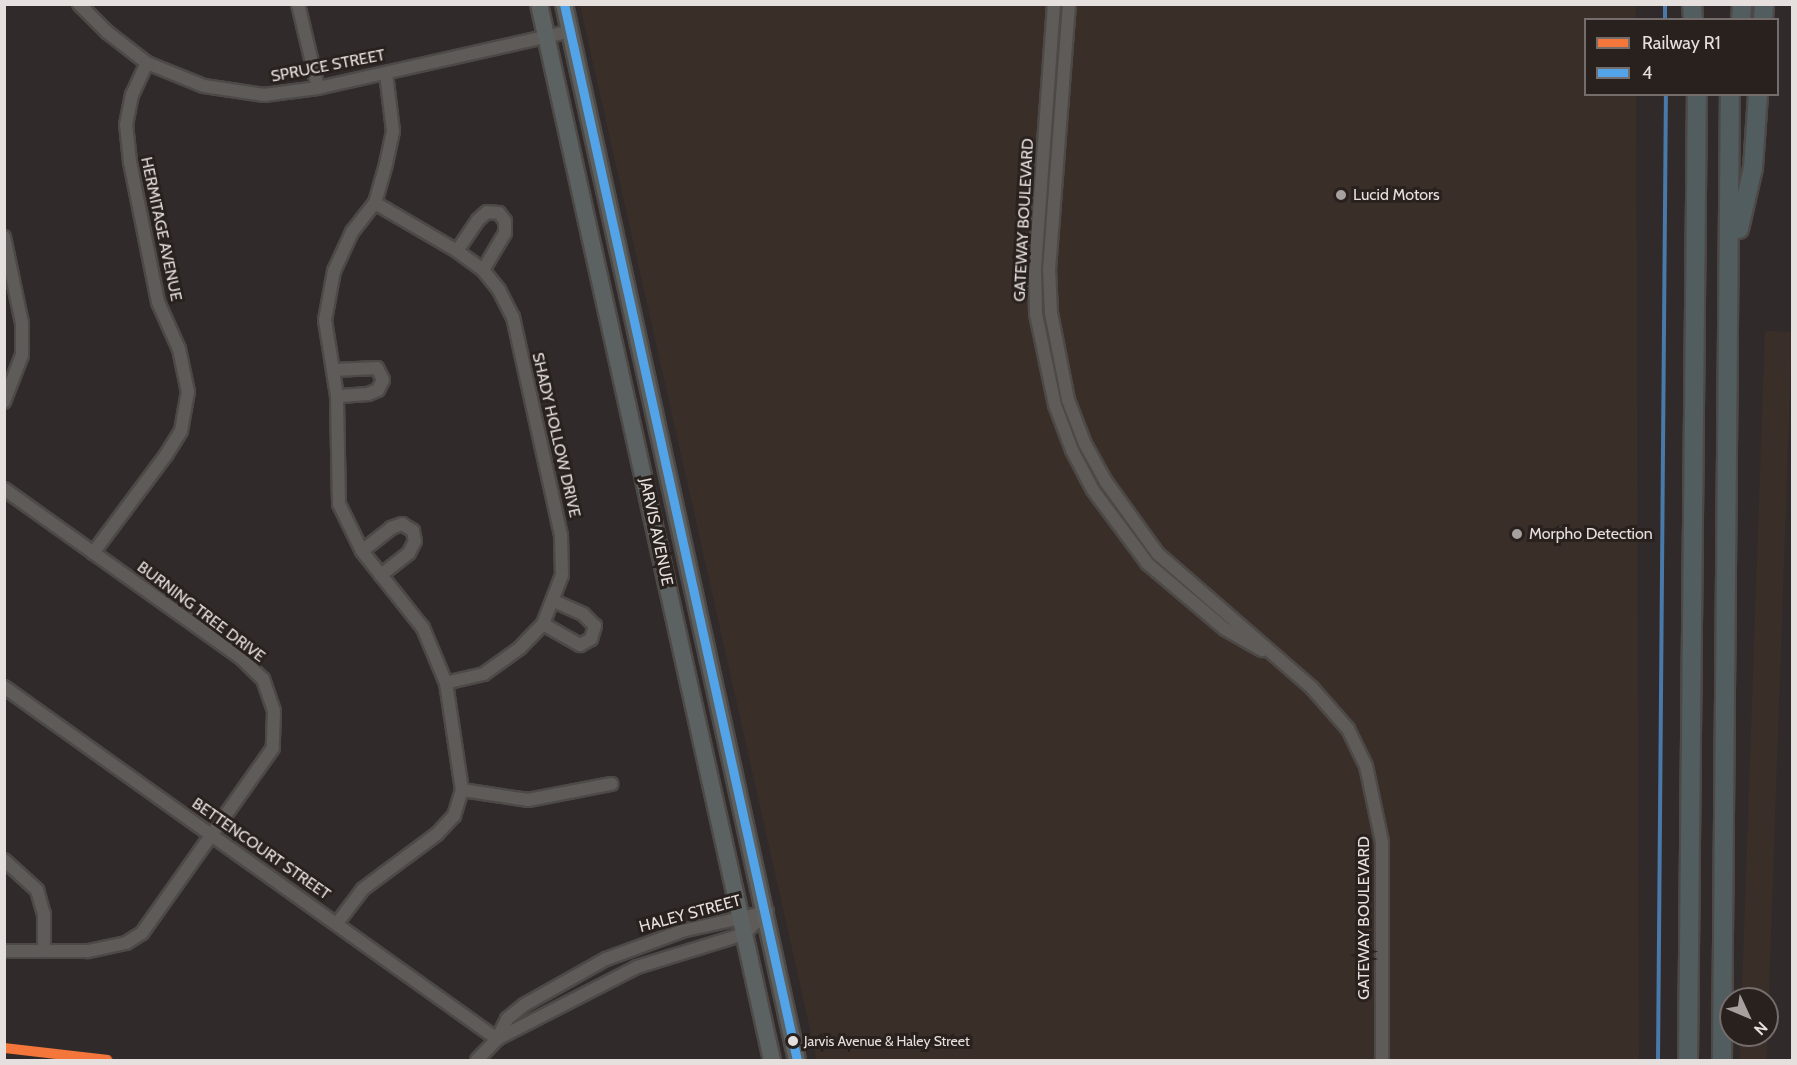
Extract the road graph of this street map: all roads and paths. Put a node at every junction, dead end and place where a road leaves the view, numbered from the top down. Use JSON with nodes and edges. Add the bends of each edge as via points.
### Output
{"nodes":[{"id":1,"x":79,"y":4,"type":"edge"},
{"id":2,"x":298,"y":4,"type":"edge"},
{"id":3,"x":539,"y":4,"type":"edge"},
{"id":4,"x":564,"y":4,"type":"edge"},
{"id":5,"x":1054,"y":4,"type":"edge"},
{"id":6,"x":1069,"y":4,"type":"edge"},
{"id":7,"x":570,"y":31,"type":"junction"},
{"id":8,"x":546,"y":36,"type":"junction"},
{"id":9,"x":147,"y":63,"type":"junction"},
{"id":10,"x":386,"y":73,"type":"junction"},
{"id":11,"x":318,"y":88,"type":"junction"},
{"id":12,"x":1696,"y":96,"type":"edge"},
{"id":13,"x":1730,"y":96,"type":"edge"},
{"id":14,"x":1741,"y":96,"type":"edge"},
{"id":15,"x":1758,"y":96,"type":"edge"},
{"id":16,"x":375,"y":203,"type":"junction"},
{"id":17,"x":1740,"y":229,"type":"junction"},
{"id":18,"x":4,"y":237,"type":"edge"},
{"id":19,"x":457,"y":251,"type":"junction"},
{"id":20,"x":483,"y":270,"type":"junction"},
{"id":21,"x":334,"y":370,"type":"junction"},
{"id":22,"x":337,"y":396,"type":"junction"},
{"id":23,"x":4,"y":402,"type":"edge"},
{"id":24,"x":4,"y":489,"type":"edge"},
{"id":25,"x":363,"y":551,"type":"junction"},
{"id":26,"x":93,"y":553,"type":"junction"},
{"id":27,"x":381,"y":575,"type":"junction"},
{"id":28,"x":554,"y":601,"type":"junction"},
{"id":29,"x":543,"y":624,"type":"junction"},
{"id":30,"x":1283,"y":663,"type":"junction"},
{"id":31,"x":446,"y":683,"type":"junction"},
{"id":32,"x":4,"y":687,"type":"edge"},
{"id":33,"x":611,"y":784,"type":"dead end"},
{"id":34,"x":462,"y":790,"type":"junction"},
{"id":35,"x":213,"y":836,"type":"junction"},
{"id":36,"x":4,"y":860,"type":"edge"},
{"id":37,"x":767,"y":912,"type":"junction"},
{"id":38,"x":740,"y":915,"type":"junction"},
{"id":39,"x":338,"y":922,"type":"junction"},
{"id":40,"x":744,"y":934,"type":"junction"},
{"id":41,"x":4,"y":951,"type":"edge"},
{"id":42,"x":44,"y":951,"type":"junction"},
{"id":43,"x":1732,"y":987,"type":"edge"},
{"id":44,"x":498,"y":1039,"type":"junction"},
{"id":45,"x":477,"y":1060,"type":"edge"},
{"id":46,"x":772,"y":1060,"type":"edge"},
{"id":47,"x":797,"y":1060,"type":"edge"},
{"id":48,"x":1382,"y":1060,"type":"edge"},
{"id":49,"x":1688,"y":1060,"type":"edge"},
{"id":50,"x":1722,"y":1060,"type":"edge"}],
"edges":[{"from":1,"to":9,"type":"street","name":"SPRUCE STREET"},
{"from":2,"to":11,"type":"street"},
{"from":3,"to":8,"type":"main road","name":"JARVIS AVENUE"},
{"from":4,"to":7,"type":"main road","name":"JARVIS AVENUE"},
{"from":5,"to":30,"type":"street","name":"GATEWAY BOULEVARD","via":[[1035,269],[1038,328],[1055,405],[1072,450],[1094,490],[1148,564],[1225,629]]},
{"from":6,"to":30,"type":"street","name":"GATEWAY BOULEVARD","via":[[1049,269],[1051,313],[1068,400],[1106,483],[1152,546]]},
{"from":7,"to":8,"type":"street","name":"SPRUCE STREET"},
{"from":7,"to":37,"type":"main road","name":"JARVIS AVENUE"},
{"from":8,"to":10,"type":"street","name":"SPRUCE STREET"},
{"from":8,"to":38,"type":"main road","name":"JARVIS AVENUE"},
{"from":9,"to":11,"type":"street","name":"SPRUCE STREET","via":[[204,86],[264,95]]},
{"from":9,"to":26,"type":"street","name":"HERMITAGE AVENUE","via":[[132,95],[126,125],[130,162],[158,302],[179,349],[188,392],[176,439]]},
{"from":10,"to":11,"type":"street","name":"SPRUCE STREET"},
{"from":10,"to":16,"type":"street","via":[[393,131]]},
{"from":12,"to":49,"type":"highway"},
{"from":13,"to":50,"type":"highway"},
{"from":14,"to":17,"type":"highway"},
{"from":15,"to":17,"type":"highway","via":[[1753,168]]},
{"from":16,"to":19,"type":"street","name":"SHADY HOLLOW DRIVE"},
{"from":16,"to":21,"type":"street","via":[[352,232],[334,271],[325,320]]},
{"from":17,"to":43,"type":"highway"},
{"from":18,"to":23,"type":"street","via":[[22,322],[22,355]]},
{"from":19,"to":20,"type":"street","name":"SHADY HOLLOW DRIVE"},
{"from":19,"to":20,"type":"street","via":[[478,219],[487,212],[499,213],[505,221],[505,233]]},
{"from":20,"to":28,"type":"street","name":"SHADY HOLLOW DRIVE","via":[[513,317],[561,535],[562,575]]},
{"from":21,"to":22,"type":"street"},
{"from":21,"to":22,"type":"street","via":[[376,368],[383,380],[378,390],[368,394]]},
{"from":22,"to":25,"type":"street","via":[[339,504]]},
{"from":24,"to":26,"type":"street","name":"BURNING TREE DRIVE"},
{"from":25,"to":27,"type":"street"},
{"from":25,"to":27,"type":"street","via":[[391,528],[402,524],[413,531],[415,541],[409,553]]},
{"from":26,"to":35,"type":"street","name":"BURNING TREE DRIVE","via":[[241,658],[263,679],[274,711],[273,748]]},
{"from":27,"to":31,"type":"street","via":[[423,628]]},
{"from":28,"to":29,"type":"street","name":"SHADY HOLLOW DRIVE"},
{"from":28,"to":29,"type":"street","via":[[583,614],[595,626],[591,639],[580,645]]},
{"from":29,"to":31,"type":"street","name":"SHADY HOLLOW DRIVE","via":[[520,648],[484,674]]},
{"from":30,"to":48,"type":"street","name":"GATEWAY BOULEVARD","via":[[1312,688],[1348,729],[1366,766],[1376,801],[1382,842]]},
{"from":31,"to":34,"type":"street"},
{"from":32,"to":35,"type":"street","name":"BETTENCOURT STREET"},
{"from":33,"to":34,"type":"street","via":[[528,800]]},
{"from":34,"to":39,"type":"street","via":[[454,816],[437,834],[363,889]]},
{"from":35,"to":39,"type":"street","name":"BETTENCOURT STREET"},
{"from":35,"to":42,"type":"street","name":"BURNING TREE DRIVE","via":[[142,933],[126,944],[87,951]]},
{"from":36,"to":42,"type":"street","via":[[37,890],[44,914]]},
{"from":37,"to":38,"type":"street","name":"HALEY STREET"},
{"from":37,"to":40,"type":"street","name":"HALEY STREET"},
{"from":37,"to":47,"type":"main road","name":"JARVIS AVENUE"},
{"from":38,"to":40,"type":"main road","name":"JARVIS AVENUE"},
{"from":38,"to":44,"type":"street","name":"HALEY STREET","via":[[634,946],[606,959],[524,1005],[507,1019]]},
{"from":39,"to":44,"type":"street","name":"BETTENCOURT STREET"},
{"from":40,"to":44,"type":"street","name":"HALEY STREET","via":[[637,967]]},
{"from":40,"to":46,"type":"main road","name":"JARVIS AVENUE"},
{"from":41,"to":42,"type":"street","name":"BURNING TREE DRIVE"},
{"from":44,"to":45,"type":"street","name":"HALEY STREET"}]}
